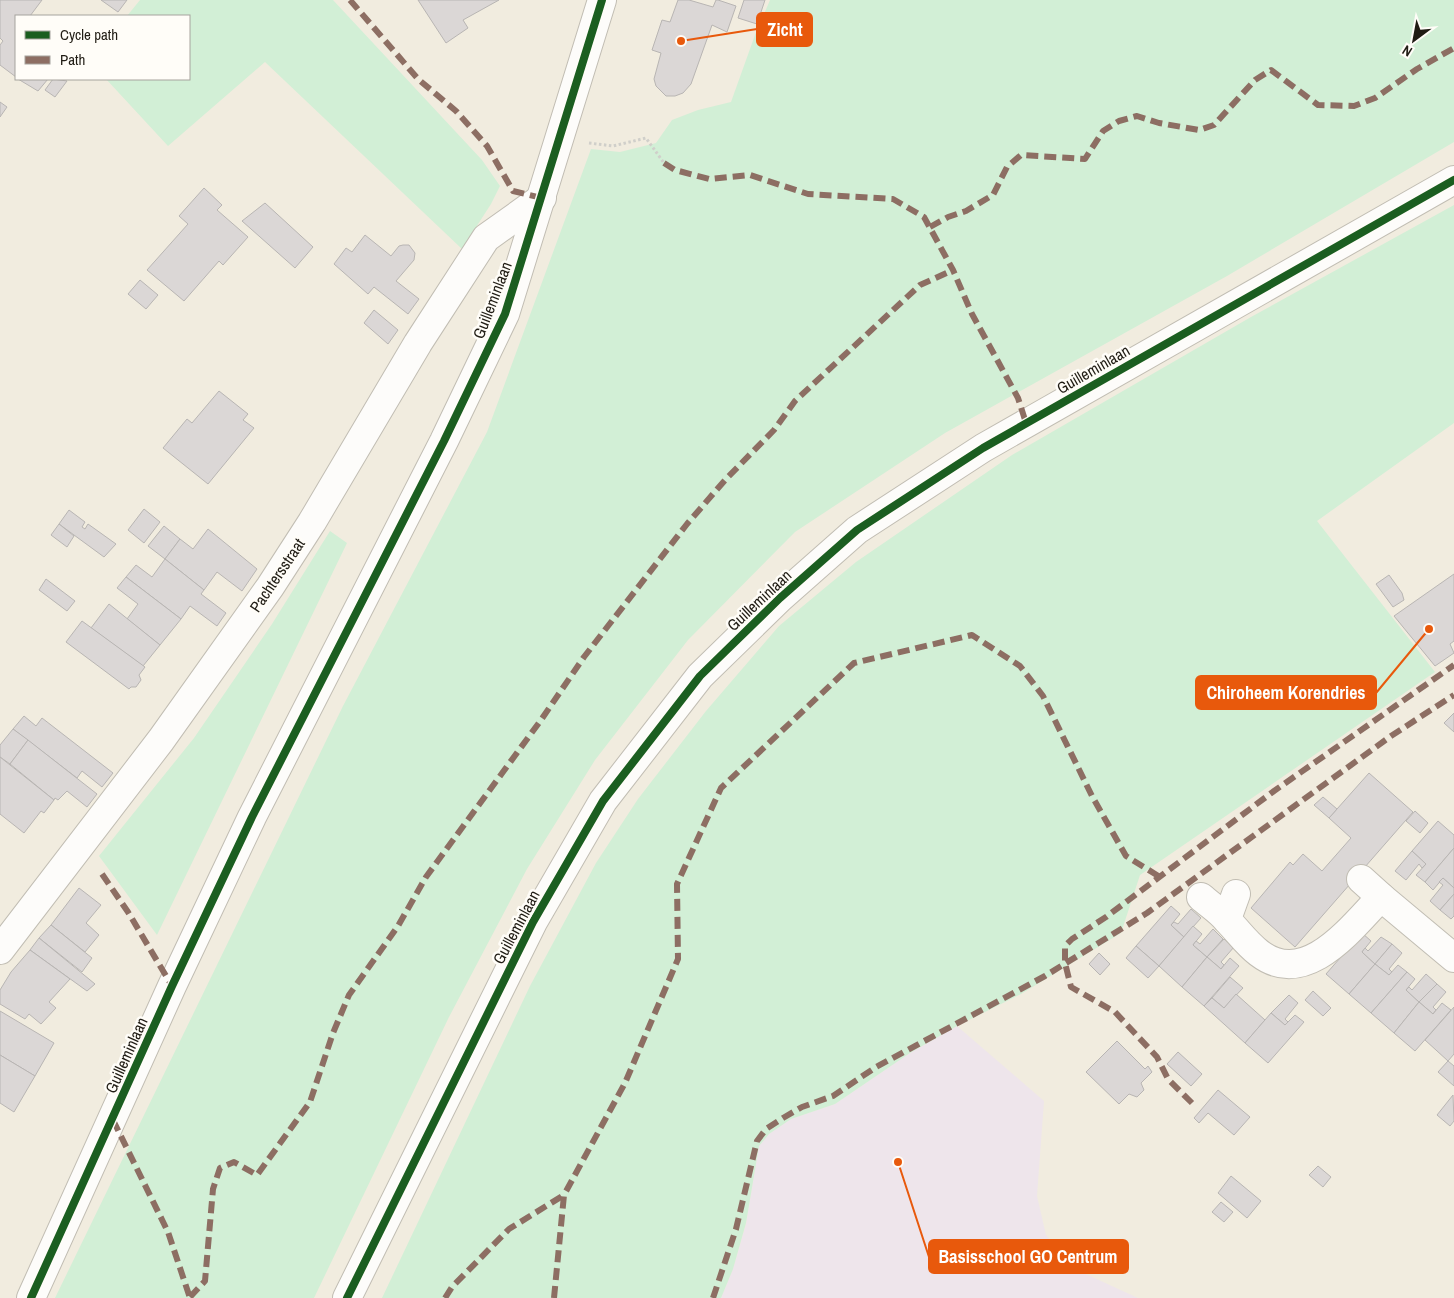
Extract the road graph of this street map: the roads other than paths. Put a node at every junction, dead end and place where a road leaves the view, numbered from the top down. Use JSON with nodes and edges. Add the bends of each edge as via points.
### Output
{"nodes":[{"id":1,"x":602,"y":0,"type":"edge"},
{"id":2,"x":1454,"y":180,"type":"edge"},
{"id":3,"x":542,"y":198,"type":"junction"},
{"id":4,"x":1361,"y":879,"type":"dead end"},
{"id":5,"x":1201,"y":897,"type":"dead end"},
{"id":6,"x":1381,"y":897,"type":"junction"},
{"id":7,"x":0,"y":950,"type":"edge"},
{"id":8,"x":1454,"y":958,"type":"edge"},
{"id":9,"x":31,"y":1298,"type":"edge"},
{"id":10,"x":347,"y":1298,"type":"edge"}],
"edges":[{"from":1,"to":3,"type":"main road","name":"Guilleminlaan"},
{"from":2,"to":10,"type":"main road","name":"Guilleminlaan","via":[[982,448],[857,530],[780,598],[700,676],[603,800],[533,922]]},
{"from":3,"to":7,"type":"main road","name":"Pachtersstraat","via":[[486,238],[418,343],[270,587],[161,740]]},
{"from":3,"to":9,"type":"main road","name":"Guilleminlaan","via":[[505,314],[444,441],[252,817]]},
{"from":4,"to":6,"type":"main road"},
{"from":5,"to":6,"type":"main road","via":[[1232,907],[1243,940],[1260,954],[1278,963],[1297,964],[1326,952]]},
{"from":6,"to":8,"type":"main road"}]}
